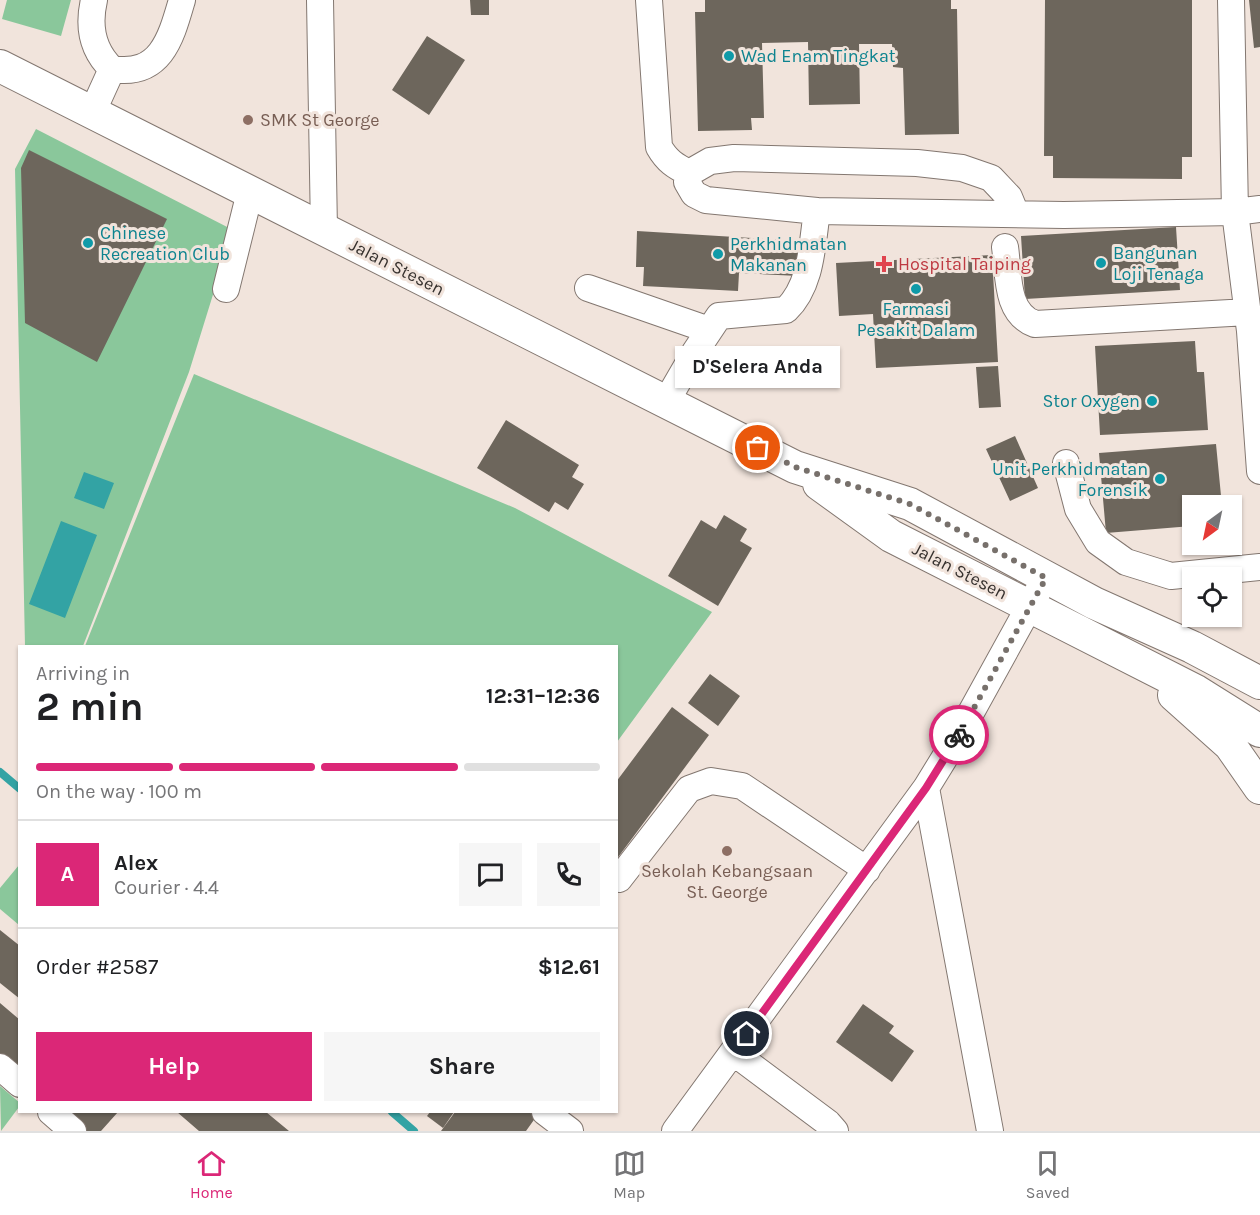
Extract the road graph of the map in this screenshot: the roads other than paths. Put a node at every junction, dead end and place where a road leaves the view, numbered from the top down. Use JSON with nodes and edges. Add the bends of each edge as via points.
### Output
{"nodes":[{"id":1,"x":94,"y":0,"type":"edge"},
{"id":2,"x":182,"y":0,"type":"edge"},
{"id":3,"x":320,"y":0,"type":"edge"},
{"id":4,"x":649,"y":0,"type":"edge"},
{"id":5,"x":1232,"y":0,"type":"edge"},
{"id":6,"x":0,"y":66,"type":"edge"},
{"id":7,"x":112,"y":69,"type":"junction"},
{"id":8,"x":93,"y":113,"type":"junction"},
{"id":9,"x":689,"y":173,"type":"junction"},
{"id":10,"x":250,"y":192,"type":"junction"},
{"id":11,"x":817,"y":211,"type":"junction"},
{"id":12,"x":1248,"y":211,"type":"edge"},
{"id":13,"x":1016,"y":214,"type":"junction"},
{"id":14,"x":324,"y":230,"type":"junction"},
{"id":15,"x":1005,"y":247,"type":"dead end"},
{"id":16,"x":588,"y":288,"type":"dead end"},
{"id":17,"x":226,"y":289,"type":"dead end"},
{"id":18,"x":1253,"y":324,"type":"edge"},
{"id":19,"x":709,"y":330,"type":"junction"},
{"id":20,"x":1256,"y":358,"type":"edge"},
{"id":21,"x":666,"y":402,"type":"junction"},
{"id":22,"x":1066,"y":463,"type":"dead end"},
{"id":23,"x":795,"y":467,"type":"junction"},
{"id":24,"x":1260,"y":471,"type":"edge"},
{"id":25,"x":1260,"y":567,"type":"edge"},
{"id":26,"x":1046,"y":578,"type":"junction"},
{"id":27,"x":1094,"y":603,"type":"junction"},
{"id":28,"x":1030,"y":606,"type":"junction"},
{"id":29,"x":1129,"y":658,"type":"junction"},
{"id":30,"x":1260,"y":683,"type":"edge"},
{"id":31,"x":1260,"y":696,"type":"edge"},
{"id":32,"x":1260,"y":731,"type":"edge"},
{"id":33,"x":926,"y":788,"type":"junction"},
{"id":34,"x":1260,"y":788,"type":"edge"},
{"id":35,"x":867,"y":870,"type":"junction"},
{"id":36,"x":619,"y":879,"type":"dead end"},
{"id":37,"x":733,"y":1052,"type":"junction"},
{"id":38,"x":0,"y":1067,"type":"edge"},
{"id":39,"x":18,"y":1082,"type":"edge"},
{"id":40,"x":52,"y":1113,"type":"edge"},
{"id":41,"x":546,"y":1113,"type":"edge"},
{"id":42,"x":73,"y":1131,"type":"edge"},
{"id":43,"x":570,"y":1131,"type":"edge"},
{"id":44,"x":675,"y":1131,"type":"edge"},
{"id":45,"x":835,"y":1131,"type":"edge"},
{"id":46,"x":990,"y":1131,"type":"edge"}],
"edges":[{"from":1,"to":7,"type":"street","via":[[95,46]]},
{"from":2,"to":7,"type":"street","via":[[172,33],[156,58],[142,69]]},
{"from":3,"to":14,"type":"street"},
{"from":4,"to":9,"type":"street","via":[[659,147],[666,159]]},
{"from":5,"to":12,"type":"street"},
{"from":6,"to":8,"type":"main road","name":"Jalan Stesen"},
{"from":7,"to":8,"type":"street"},
{"from":8,"to":10,"type":"main road","name":"Jalan Stesen"},
{"from":9,"to":11,"type":"street","via":[[687,182],[694,194],[706,200]]},
{"from":9,"to":13,"type":"street","via":[[710,161],[734,158],[917,163],[962,168],[991,177],[1010,197]]},
{"from":10,"to":14,"type":"main road","name":"Jalan Stesen"},
{"from":10,"to":17,"type":"street"},
{"from":11,"to":13,"type":"street"},
{"from":11,"to":19,"type":"street","via":[[808,273],[791,305],[786,310],[719,316]]},
{"from":12,"to":13,"type":"street"},
{"from":12,"to":18,"type":"street"},
{"from":14,"to":21,"type":"main road","name":"Jalan Stesen"},
{"from":15,"to":18,"type":"street","via":[[1011,299],[1020,316],[1035,324]]},
{"from":16,"to":19,"type":"street"},
{"from":18,"to":20,"type":"street"},
{"from":19,"to":21,"type":"street"},
{"from":20,"to":24,"type":"street"},
{"from":21,"to":23,"type":"main road","name":"Jalan Stesen"},
{"from":22,"to":25,"type":"street","via":[[1078,509],[1098,542],[1126,562],[1172,576]]},
{"from":23,"to":26,"type":"main road","name":"Jalan Stesen","via":[[910,504]]},
{"from":23,"to":28,"type":"main road","name":"Jalan Stesen","via":[[891,536]]},
{"from":26,"to":27,"type":"main road","name":"Jalan Stesen"},
{"from":26,"to":28,"type":"street"},
{"from":27,"to":30,"type":"main road","name":"Jalan Stesen"},
{"from":27,"to":31,"type":"main road","via":[[1164,648]]},
{"from":28,"to":29,"type":"main road","name":"Jalan Stesen"},
{"from":28,"to":33,"type":"street"},
{"from":29,"to":32,"type":"main road","name":"Jalan Stesen","via":[[1196,691]]},
{"from":29,"to":34,"type":"main road","via":[[1230,744]]},
{"from":33,"to":35,"type":"street"},
{"from":33,"to":46,"type":"street"},
{"from":35,"to":36,"type":"street","via":[[742,786],[711,781],[689,789]]},
{"from":35,"to":37,"type":"street"},
{"from":37,"to":44,"type":"street"},
{"from":37,"to":45,"type":"street"},
{"from":38,"to":39,"type":"street"},
{"from":40,"to":42,"type":"street"},
{"from":41,"to":43,"type":"street"}]}
